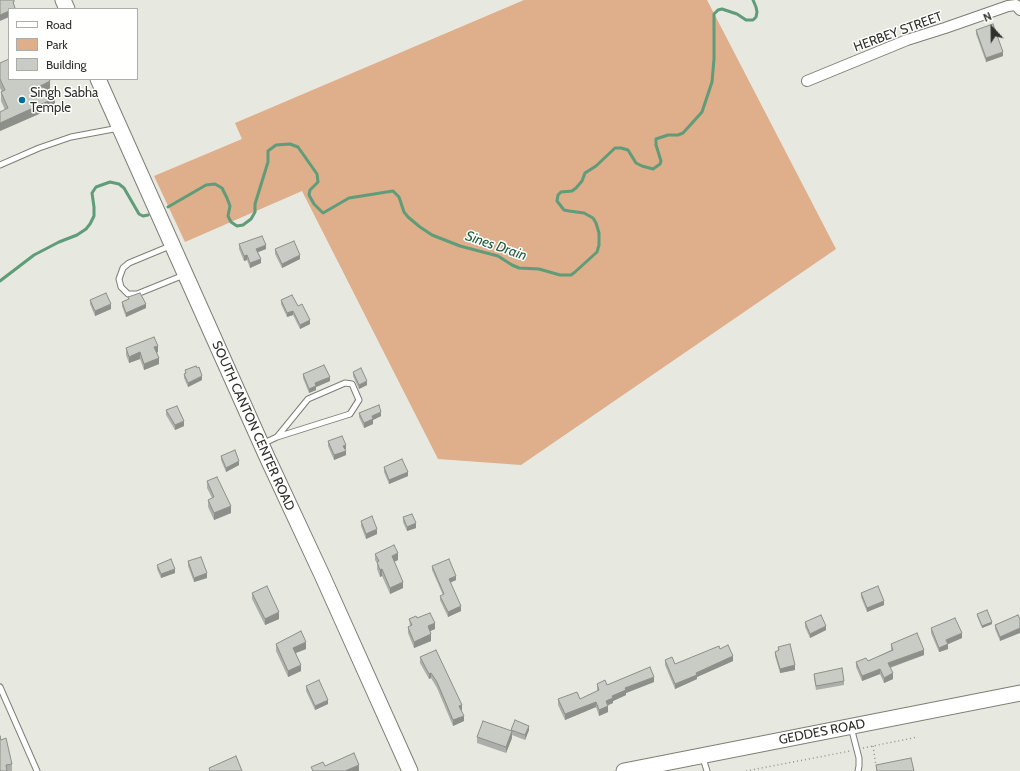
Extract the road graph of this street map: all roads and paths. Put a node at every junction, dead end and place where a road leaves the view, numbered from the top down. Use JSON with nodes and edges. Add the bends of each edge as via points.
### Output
{"nodes":[{"id":1,"x":1020,"y":10,"type":"edge"},
{"id":2,"x":98,"y":80,"type":"edge"},
{"id":3,"x":807,"y":81,"type":"dead end"},
{"id":4,"x":120,"y":128,"type":"junction"},
{"id":5,"x":0,"y":164,"type":"edge"},
{"id":6,"x":172,"y":245,"type":"junction"},
{"id":7,"x":185,"y":274,"type":"junction"},
{"id":8,"x":277,"y":437,"type":"junction"},
{"id":9,"x":261,"y":444,"type":"junction"},
{"id":10,"x":0,"y":687,"type":"edge"},
{"id":11,"x":1020,"y":693,"type":"edge"},
{"id":12,"x":851,"y":726,"type":"junction"},
{"id":13,"x":918,"y":737,"type":"dead end"},
{"id":14,"x":872,"y":746,"type":"junction"},
{"id":15,"x":856,"y":749,"type":"junction"},
{"id":16,"x":703,"y":755,"type":"junction"},
{"id":17,"x":37,"y":771,"type":"edge"},
{"id":18,"x":410,"y":771,"type":"edge"},
{"id":19,"x":624,"y":771,"type":"edge"},
{"id":20,"x":707,"y":771,"type":"edge"},
{"id":21,"x":746,"y":771,"type":"edge"},
{"id":22,"x":858,"y":771,"type":"edge"},
{"id":23,"x":877,"y":771,"type":"edge"}],
"edges":[{"from":1,"to":3,"type":"street","name":"HERBEY STREET","via":[[1016,5],[1008,6],[907,40]]},
{"from":2,"to":4,"type":"main road","name":"SOUTH CANTON CENTER ROAD"},
{"from":4,"to":5,"type":"lane","via":[[71,137]]},
{"from":4,"to":6,"type":"main road","name":"SOUTH CANTON CENTER ROAD"},
{"from":6,"to":7,"type":"main road","name":"SOUTH CANTON CENTER ROAD"},
{"from":6,"to":7,"type":"lane","via":[[129,263],[123,268],[118,279],[121,287],[128,294],[137,294]]},
{"from":7,"to":9,"type":"main road","name":"SOUTH CANTON CENTER ROAD"},
{"from":8,"to":8,"type":"lane","via":[[350,414],[359,400],[352,384],[345,383],[308,399]]},
{"from":8,"to":9,"type":"lane"},
{"from":9,"to":18,"type":"main road","name":"SOUTH CANTON CENTER ROAD"},
{"from":10,"to":17,"type":"lane"},
{"from":11,"to":12,"type":"main road","name":"GEDDES ROAD"},
{"from":12,"to":15,"type":"lane"},
{"from":12,"to":16,"type":"main road","name":"GEDDES ROAD"},
{"from":13,"to":14,"type":"path"},
{"from":14,"to":15,"type":"path"},
{"from":14,"to":23,"type":"path"},
{"from":15,"to":21,"type":"path"},
{"from":15,"to":22,"type":"lane"},
{"from":16,"to":19,"type":"main road","name":"GEDDES ROAD"},
{"from":16,"to":20,"type":"lane"}]}
